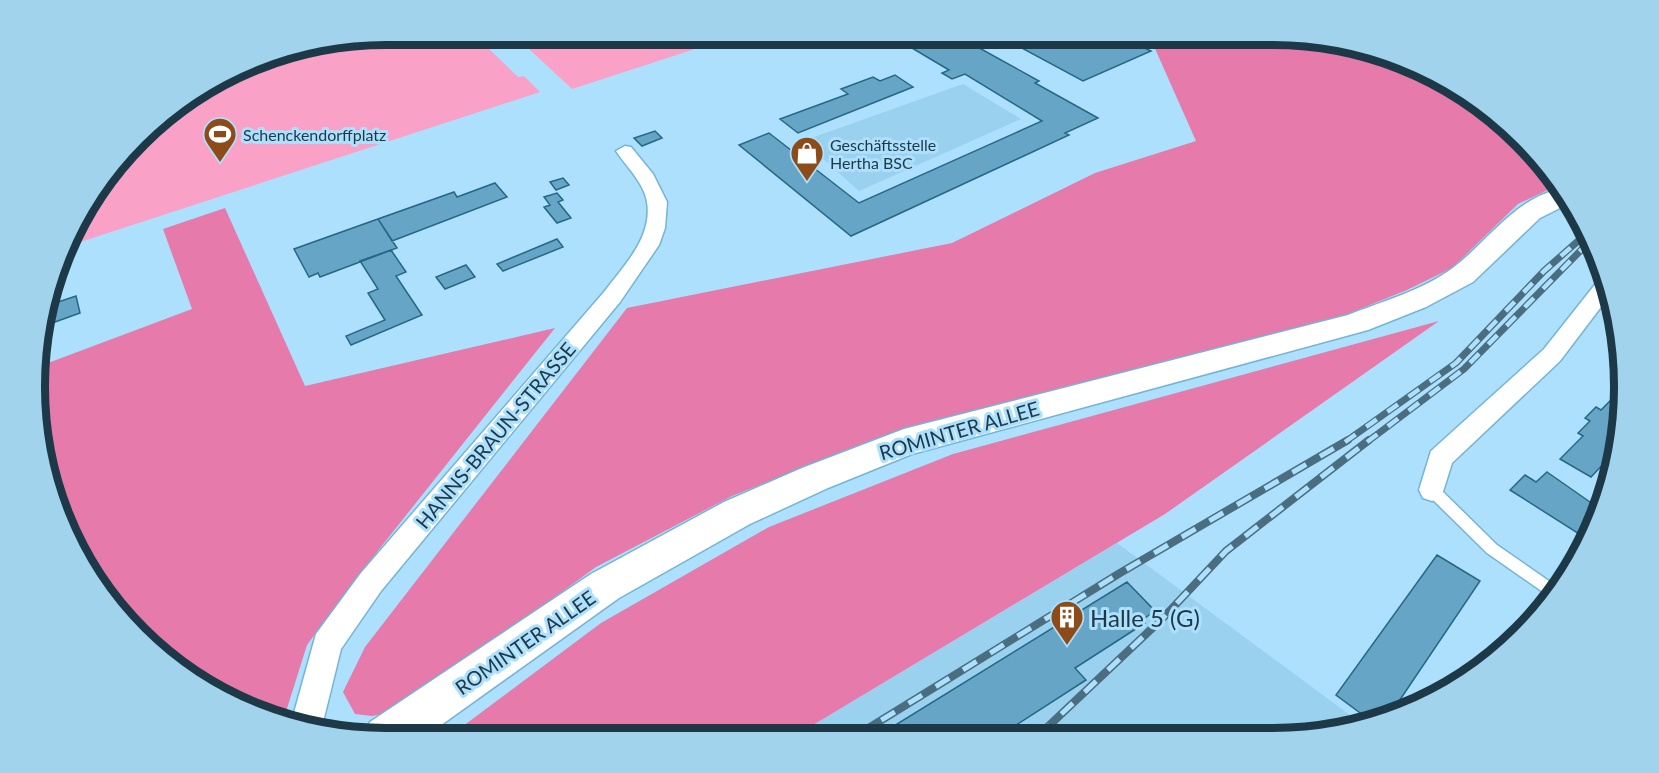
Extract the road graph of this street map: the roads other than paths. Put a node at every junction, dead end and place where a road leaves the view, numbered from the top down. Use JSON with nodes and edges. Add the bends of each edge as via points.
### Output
{"nodes":[{"id":1,"x":625,"y":151,"type":"dead end"},
{"id":2,"x":1557,"y":198,"type":"edge"},
{"id":3,"x":1601,"y":293,"type":"edge"},
{"id":4,"x":1432,"y":490,"type":"joint"},
{"id":5,"x":1547,"y":588,"type":"edge"},
{"id":6,"x":308,"y":718,"type":"edge"},
{"id":7,"x":400,"y":728,"type":"edge"}],
"edges":[{"from":1,"to":6,"type":"street","name":"HANNS-BRAUN-STRASSE","via":[[646,177],[657,202],[656,228],[649,244],[612,297],[371,582],[327,644]]},
{"from":2,"to":7,"type":"street","name":"ROMINTER ALLEE","via":[[1530,212],[1463,275],[1388,312],[904,443],[737,513],[605,586]]},
{"from":3,"to":4,"type":"street","via":[[1552,355],[1440,458]]},
{"from":4,"to":5,"type":"lane","via":[[1492,549]]}]}
